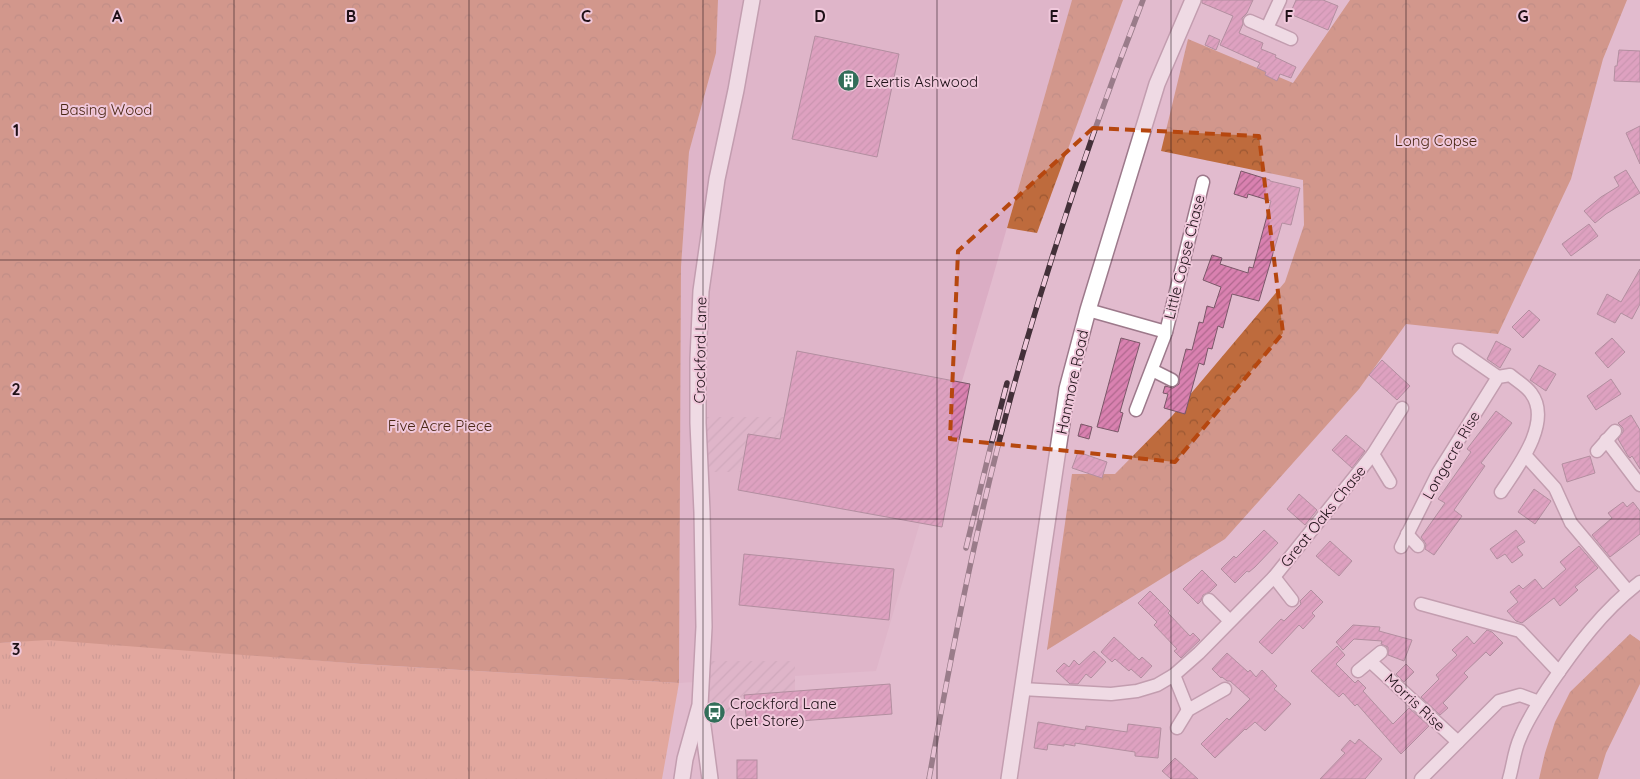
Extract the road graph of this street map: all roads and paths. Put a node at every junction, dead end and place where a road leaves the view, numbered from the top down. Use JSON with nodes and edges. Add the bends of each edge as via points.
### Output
{"nodes":[{"id":1,"x":752,"y":0,"type":"edge"},
{"id":2,"x":1193,"y":0,"type":"edge"},
{"id":3,"x":1280,"y":0,"type":"edge"},
{"id":4,"x":1250,"y":21,"type":"dead end"},
{"id":5,"x":1268,"y":28,"type":"junction"},
{"id":6,"x":1290,"y":39,"type":"dead end"},
{"id":7,"x":1203,"y":182,"type":"dead end"},
{"id":8,"x":1088,"y":310,"type":"junction"},
{"id":9,"x":1166,"y":332,"type":"junction"},
{"id":10,"x":1459,"y":350,"type":"dead end"},
{"id":11,"x":1152,"y":370,"type":"junction"},
{"id":12,"x":1498,"y":377,"type":"junction"},
{"id":13,"x":1172,"y":380,"type":"dead end"},
{"id":14,"x":1402,"y":408,"type":"dead end"},
{"id":15,"x":1136,"y":410,"type":"dead end"},
{"id":16,"x":1597,"y":451,"type":"dead end"},
{"id":17,"x":1372,"y":454,"type":"junction"},
{"id":18,"x":1526,"y":456,"type":"junction"},
{"id":19,"x":1390,"y":482,"type":"dead end"},
{"id":20,"x":1640,"y":485,"type":"edge"},
{"id":21,"x":1501,"y":492,"type":"dead end"},
{"id":22,"x":1407,"y":534,"type":"junction"},
{"id":23,"x":1418,"y":546,"type":"dead end"},
{"id":24,"x":1401,"y":547,"type":"dead end"},
{"id":25,"x":1274,"y":577,"type":"junction"},
{"id":26,"x":1640,"y":582,"type":"edge"},
{"id":27,"x":1628,"y":592,"type":"junction"},
{"id":28,"x":1209,"y":600,"type":"dead end"},
{"id":29,"x":1292,"y":600,"type":"dead end"},
{"id":30,"x":1421,"y":604,"type":"dead end"},
{"id":31,"x":1230,"y":621,"type":"junction"},
{"id":32,"x":1381,"y":652,"type":"dead end"},
{"id":33,"x":1372,"y":662,"type":"junction"},
{"id":34,"x":1358,"y":672,"type":"dead end"},
{"id":35,"x":1559,"y":672,"type":"junction"},
{"id":36,"x":1174,"y":675,"type":"junction"},
{"id":37,"x":1022,"y":689,"type":"junction"},
{"id":38,"x":1225,"y":689,"type":"dead end"},
{"id":39,"x":1539,"y":702,"type":"junction"},
{"id":40,"x":700,"y":705,"type":"junction"},
{"id":41,"x":1188,"y":710,"type":"junction"},
{"id":42,"x":1177,"y":728,"type":"dead end"},
{"id":43,"x":1458,"y":742,"type":"junction"},
{"id":44,"x":682,"y":779,"type":"edge"},
{"id":45,"x":710,"y":779,"type":"edge"},
{"id":46,"x":1009,"y":779,"type":"edge"},
{"id":47,"x":1420,"y":779,"type":"edge"},
{"id":48,"x":1509,"y":779,"type":"edge"}],
"edges":[{"from":1,"to":40,"type":"street","name":"Crockford Lane","via":[[717,178],[701,291],[698,424],[704,618]]},
{"from":2,"to":8,"type":"street","name":"Hanmore Road","via":[[1156,84]]},
{"from":3,"to":5,"type":"street"},
{"from":4,"to":5,"type":"street"},
{"from":5,"to":6,"type":"street"},
{"from":7,"to":9,"type":"street","name":"Little Copse Chase"},
{"from":8,"to":9,"type":"street","name":"Little Copse Chase"},
{"from":8,"to":37,"type":"street","name":"Hanmore Road","via":[[1067,389]]},
{"from":9,"to":11,"type":"street","name":"Little Copse Chase"},
{"from":10,"to":12,"type":"street"},
{"from":11,"to":13,"type":"street"},
{"from":11,"to":15,"type":"street","name":"Little Copse Chase"},
{"from":12,"to":18,"type":"street","via":[[1510,375],[1530,392],[1538,408],[1536,430]]},
{"from":12,"to":22,"type":"street","name":"Longacre Rise","via":[[1438,474]]},
{"from":14,"to":17,"type":"street","name":"Great Oaks Chase"},
{"from":16,"to":20,"type":"street","via":[[1611,436]]},
{"from":17,"to":19,"type":"street","name":"Great Oaks Chase"},
{"from":17,"to":25,"type":"street","name":"Great Oaks Chase"},
{"from":18,"to":21,"type":"street"},
{"from":18,"to":27,"type":"street","via":[[1555,488],[1571,523]]},
{"from":22,"to":23,"type":"street"},
{"from":22,"to":24,"type":"street","name":"Longacre Rise"},
{"from":25,"to":29,"type":"street","name":"Great Oaks Chase"},
{"from":25,"to":31,"type":"street","name":"Great Oaks Chase"},
{"from":26,"to":27,"type":"street"},
{"from":27,"to":35,"type":"street","via":[[1575,648]]},
{"from":28,"to":31,"type":"street"},
{"from":30,"to":35,"type":"street","via":[[1520,631]]},
{"from":31,"to":36,"type":"street","name":"Great Oaks Chase"},
{"from":32,"to":33,"type":"street","name":"Morris Rise"},
{"from":33,"to":34,"type":"street","name":"Morris Rise"},
{"from":33,"to":43,"type":"street","name":"Morris Rise"},
{"from":35,"to":39,"type":"street"},
{"from":36,"to":37,"type":"street","name":"Great Oaks Chase","via":[[1137,691],[1111,694]]},
{"from":36,"to":41,"type":"street"},
{"from":37,"to":46,"type":"street","name":"Hanmore Road"},
{"from":38,"to":41,"type":"street"},
{"from":39,"to":43,"type":"street","via":[[1520,695],[1499,701]]},
{"from":39,"to":48,"type":"street","via":[[1519,739]]},
{"from":40,"to":44,"type":"street","name":"Crockford Lane"},
{"from":40,"to":45,"type":"street","name":"Crockford Lane"},
{"from":41,"to":42,"type":"street"},
{"from":43,"to":47,"type":"street"}]}
